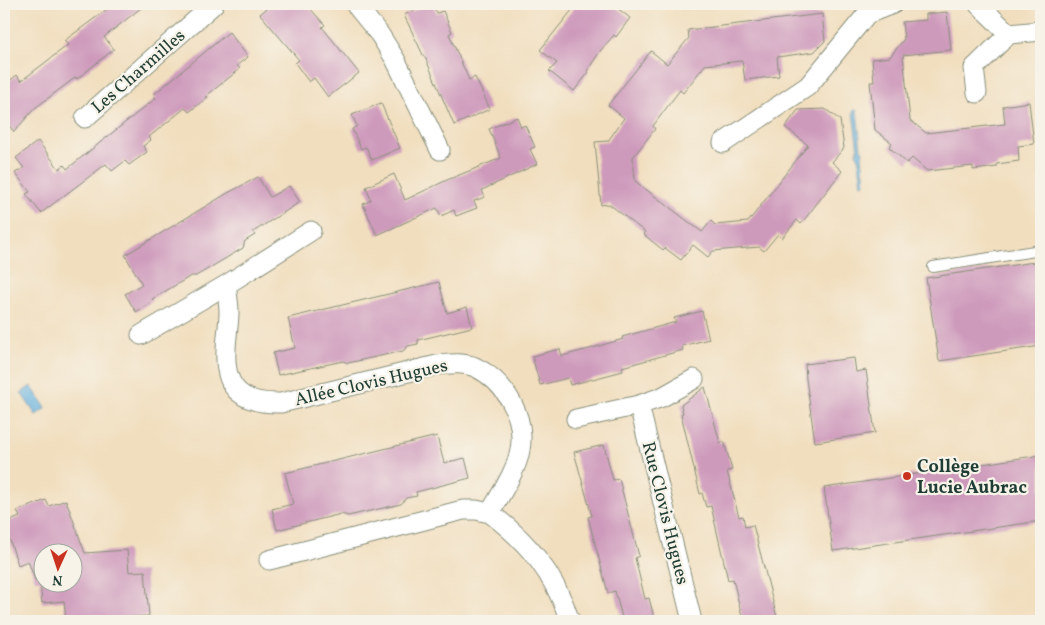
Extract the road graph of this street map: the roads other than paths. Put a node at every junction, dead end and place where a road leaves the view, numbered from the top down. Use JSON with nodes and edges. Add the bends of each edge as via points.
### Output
{"nodes":[{"id":1,"x":214,"y":4,"type":"edge"},
{"id":2,"x":355,"y":4,"type":"edge"},
{"id":3,"x":893,"y":4,"type":"edge"},
{"id":4,"x":978,"y":4,"type":"edge"},
{"id":5,"x":1041,"y":31,"type":"edge"},
{"id":6,"x":1009,"y":34,"type":"junction"},
{"id":7,"x":977,"y":93,"type":"dead end"},
{"id":8,"x":85,"y":118,"type":"dead end"},
{"id":9,"x":723,"y":143,"type":"dead end"},
{"id":10,"x":440,"y":150,"type":"dead end"},
{"id":11,"x":311,"y":231,"type":"dead end"},
{"id":12,"x":1041,"y":250,"type":"edge"},
{"id":13,"x":933,"y":267,"type":"dead end"},
{"id":14,"x":226,"y":285,"type":"junction"},
{"id":15,"x":141,"y":335,"type":"dead end"},
{"id":16,"x":694,"y":379,"type":"dead end"},
{"id":17,"x":639,"y":405,"type":"junction"},
{"id":18,"x":576,"y":419,"type":"dead end"},
{"id":19,"x":490,"y":513,"type":"junction"},
{"id":20,"x":269,"y":560,"type":"dead end"},
{"id":21,"x":570,"y":621,"type":"edge"},
{"id":22,"x":692,"y":621,"type":"edge"}],
"edges":[{"from":1,"to":8,"type":"street","name":"Les Charmilles"},
{"from":2,"to":10,"type":"street","via":[[396,59]]},
{"from":3,"to":9,"type":"street","via":[[867,14],[808,86]]},
{"from":4,"to":6,"type":"street"},
{"from":5,"to":6,"type":"street"},
{"from":6,"to":7,"type":"street","via":[[974,68]]},
{"from":11,"to":14,"type":"street"},
{"from":12,"to":13,"type":"lane"},
{"from":14,"to":15,"type":"street"},
{"from":14,"to":19,"type":"street","name":"Allée Clovis Hugues","via":[[229,313],[227,375],[249,400],[281,403],[437,365],[459,363],[475,367],[496,381],[509,396],[516,414],[520,450]]},
{"from":16,"to":17,"type":"street","via":[[662,397]]},
{"from":17,"to":18,"type":"street"},
{"from":17,"to":22,"type":"street","name":"Rue Clovis Hugues"},
{"from":19,"to":20,"type":"street","via":[[463,510]]},
{"from":19,"to":21,"type":"street","via":[[539,559],[553,581]]}]}
